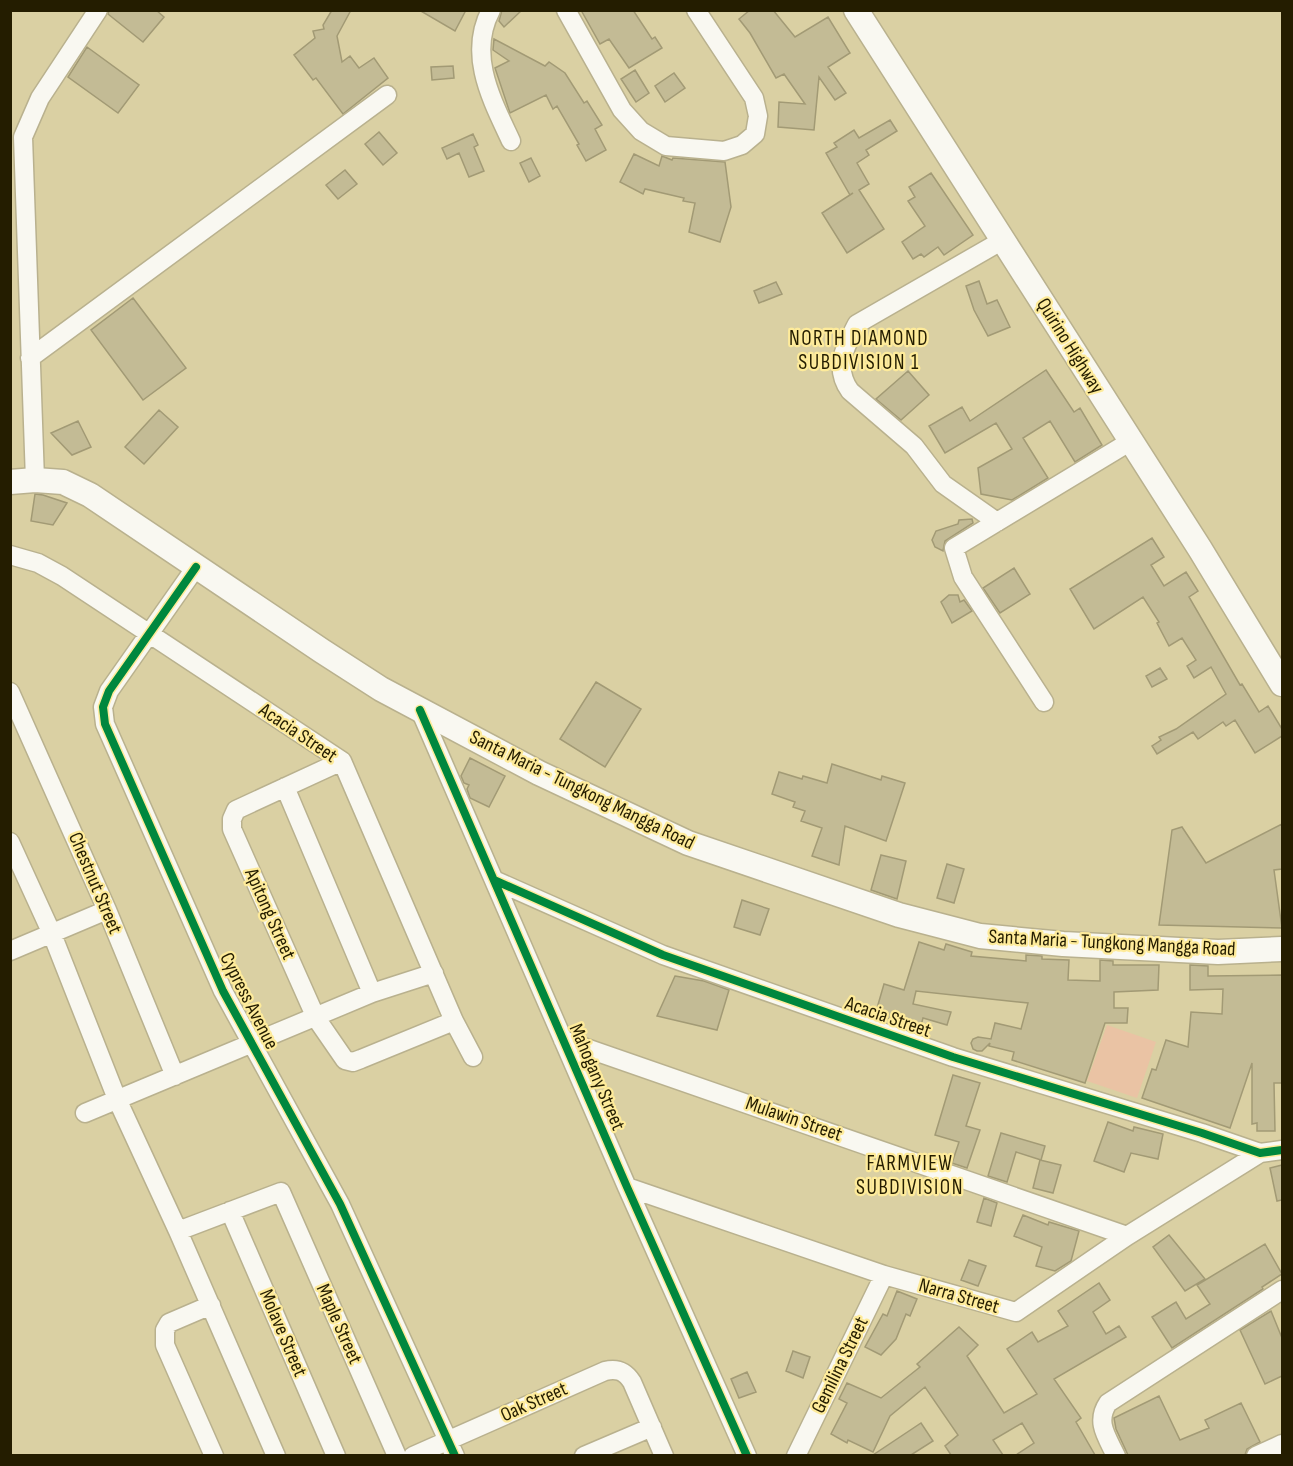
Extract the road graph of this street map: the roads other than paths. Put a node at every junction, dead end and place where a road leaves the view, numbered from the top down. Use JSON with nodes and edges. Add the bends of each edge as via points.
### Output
{"nodes":[{"id":1,"x":98,"y":10,"type":"edge"},
{"id":2,"x":491,"y":10,"type":"edge"},
{"id":3,"x":566,"y":10,"type":"edge"},
{"id":4,"x":696,"y":10,"type":"edge"},
{"id":5,"x":856,"y":10,"type":"edge"},
{"id":6,"x":387,"y":95,"type":"dead end"},
{"id":7,"x":511,"y":141,"type":"dead end"},
{"id":8,"x":1003,"y":240,"type":"junction"},
{"id":9,"x":30,"y":358,"type":"junction"},
{"id":10,"x":1131,"y":441,"type":"junction"},
{"id":11,"x":34,"y":480,"type":"junction"},
{"id":12,"x":10,"y":482,"type":"edge"},
{"id":13,"x":997,"y":522,"type":"junction"},
{"id":14,"x":10,"y":555,"type":"edge"},
{"id":15,"x":196,"y":567,"type":"junction"},
{"id":16,"x":149,"y":633,"type":"junction"},
{"id":17,"x":1282,"y":684,"type":"edge"},
{"id":18,"x":10,"y":692,"type":"edge"},
{"id":19,"x":1044,"y":702,"type":"dead end"},
{"id":20,"x":420,"y":710,"type":"junction"},
{"id":21,"x":342,"y":761,"type":"junction"},
{"id":22,"x":285,"y":787,"type":"junction"},
{"id":23,"x":10,"y":842,"type":"edge"},
{"id":24,"x":494,"y":880,"type":"junction"},
{"id":25,"x":107,"y":910,"type":"junction"},
{"id":26,"x":52,"y":934,"type":"junction"},
{"id":27,"x":1282,"y":949,"type":"edge"},
{"id":28,"x":10,"y":951,"type":"edge"},
{"id":29,"x":434,"y":973,"type":"junction"},
{"id":30,"x":372,"y":993,"type":"junction"},
{"id":31,"x":316,"y":1018,"type":"junction"},
{"id":32,"x":454,"y":1021,"type":"junction"},
{"id":33,"x":563,"y":1040,"type":"junction"},
{"id":34,"x":251,"y":1044,"type":"junction"},
{"id":35,"x":472,"y":1057,"type":"dead end"},
{"id":36,"x":175,"y":1076,"type":"junction"},
{"id":37,"x":117,"y":1099,"type":"junction"},
{"id":38,"x":85,"y":1113,"type":"dead end"},
{"id":39,"x":1282,"y":1150,"type":"edge"},
{"id":40,"x":1260,"y":1153,"type":"junction"},
{"id":41,"x":627,"y":1187,"type":"junction"},
{"id":42,"x":230,"y":1212,"type":"junction"},
{"id":43,"x":178,"y":1231,"type":"junction"},
{"id":44,"x":1127,"y":1236,"type":"junction"},
{"id":45,"x":884,"y":1275,"type":"junction"},
{"id":46,"x":1282,"y":1290,"type":"edge"},
{"id":47,"x":211,"y":1305,"type":"junction"},
{"id":48,"x":652,"y":1427,"type":"junction"},
{"id":49,"x":1282,"y":1444,"type":"edge"},
{"id":50,"x":452,"y":1447,"type":"edge"},
{"id":51,"x":214,"y":1455,"type":"edge"},
{"id":52,"x":276,"y":1455,"type":"edge"},
{"id":53,"x":336,"y":1455,"type":"edge"},
{"id":54,"x":397,"y":1455,"type":"edge"},
{"id":55,"x":413,"y":1455,"type":"edge"},
{"id":56,"x":584,"y":1455,"type":"edge"},
{"id":57,"x":664,"y":1455,"type":"edge"},
{"id":58,"x":747,"y":1455,"type":"edge"},
{"id":59,"x":796,"y":1455,"type":"edge"},
{"id":60,"x":1116,"y":1455,"type":"edge"},
{"id":61,"x":1256,"y":1455,"type":"edge"}],
"edges":[{"from":1,"to":9,"type":"street","via":[[40,98],[23,137]]},
{"from":2,"to":7,"type":"street","via":[[482,39],[484,77]]},
{"from":3,"to":4,"type":"street","via":[[622,110],[641,131],[666,146],[724,151],[742,145],[755,134],[758,116],[754,98]]},
{"from":5,"to":8,"type":"main road","name":"Quirino Highway"},
{"from":6,"to":9,"type":"street"},
{"from":8,"to":10,"type":"main road","name":"Quirino Highway"},
{"from":8,"to":13,"type":"street","via":[[858,324],[840,366],[850,391],[914,446],[943,484]]},
{"from":9,"to":11,"type":"street"},
{"from":10,"to":13,"type":"street"},
{"from":10,"to":17,"type":"main road","name":"Quirino Highway"},
{"from":11,"to":12,"type":"main road","name":"Santa Maria - Tungkong Mangga Road"},
{"from":11,"to":15,"type":"main road","name":"Santa Maria - Tungkong Mangga Road","via":[[63,482],[90,495]]},
{"from":13,"to":19,"type":"street","via":[[954,548],[963,577]]},
{"from":14,"to":16,"type":"street","name":"Acacia Street","via":[[38,563],[62,576]]},
{"from":15,"to":16,"type":"street","name":"Cypress Avenue"},
{"from":15,"to":20,"type":"main road","name":"Santa Maria - Tungkong Mangga Road","via":[[322,651]]},
{"from":16,"to":21,"type":"street","name":"Acacia Street"},
{"from":16,"to":34,"type":"street","name":"Cypress Avenue","via":[[109,691],[102,707],[105,724]]},
{"from":18,"to":25,"type":"street","name":"Chestnut Street"},
{"from":20,"to":24,"type":"street","name":"Mahogany Street"},
{"from":20,"to":27,"type":"main road","name":"Santa Maria - Tungkong Mangga Road","via":[[539,773],[688,843],[948,929],[1063,944],[1218,952]]},
{"from":21,"to":22,"type":"street"},
{"from":21,"to":29,"type":"street","name":"Acacia Street"},
{"from":22,"to":30,"type":"street"},
{"from":22,"to":31,"type":"street","name":"Apitong Street","via":[[236,810],[232,829]]},
{"from":23,"to":26,"type":"street"},
{"from":24,"to":33,"type":"street","name":"Mahogany Street"},
{"from":24,"to":40,"type":"street","name":"Acacia Street","via":[[663,955],[953,1057]]},
{"from":25,"to":26,"type":"street"},
{"from":25,"to":36,"type":"street","name":"Chestnut Street"},
{"from":26,"to":28,"type":"street"},
{"from":26,"to":37,"type":"street"},
{"from":29,"to":30,"type":"street"},
{"from":29,"to":32,"type":"street","name":"Acacia Street"},
{"from":30,"to":31,"type":"street"},
{"from":31,"to":32,"type":"street","name":"Apitong Street","via":[[345,1060],[353,1062]]},
{"from":31,"to":34,"type":"street"},
{"from":32,"to":35,"type":"street","name":"Acacia Street"},
{"from":33,"to":41,"type":"street","name":"Mahogany Street"},
{"from":33,"to":44,"type":"street","name":"Mulawin Street"},
{"from":34,"to":36,"type":"street"},
{"from":34,"to":50,"type":"street","name":"Cypress Avenue","via":[[340,1204]]},
{"from":36,"to":37,"type":"street"},
{"from":37,"to":38,"type":"street"},
{"from":37,"to":43,"type":"street"},
{"from":39,"to":40,"type":"street","name":"Acacia Street"},
{"from":40,"to":44,"type":"street","name":"Narra Street"},
{"from":41,"to":45,"type":"street","name":"Narra Street"},
{"from":41,"to":58,"type":"street","name":"Mahogany Street"},
{"from":42,"to":43,"type":"street"},
{"from":42,"to":53,"type":"street","name":"Molave Street"},
{"from":42,"to":54,"type":"street","name":"Maple Street","via":[[281,1192]]},
{"from":43,"to":47,"type":"street"},
{"from":44,"to":45,"type":"street","name":"Narra Street","via":[[1016,1312]]},
{"from":45,"to":59,"type":"street","name":"Gemilina Street"},
{"from":46,"to":60,"type":"street","via":[[1108,1403],[1101,1413],[1102,1426]]},
{"from":47,"to":51,"type":"street","via":[[169,1323],[164,1337]]},
{"from":47,"to":52,"type":"street"},
{"from":48,"to":50,"type":"street","name":"Oak Street","via":[[632,1382],[621,1371],[612,1369]]},
{"from":48,"to":56,"type":"street"},
{"from":48,"to":57,"type":"street"},
{"from":49,"to":61,"type":"street"},
{"from":50,"to":55,"type":"street"}]}
